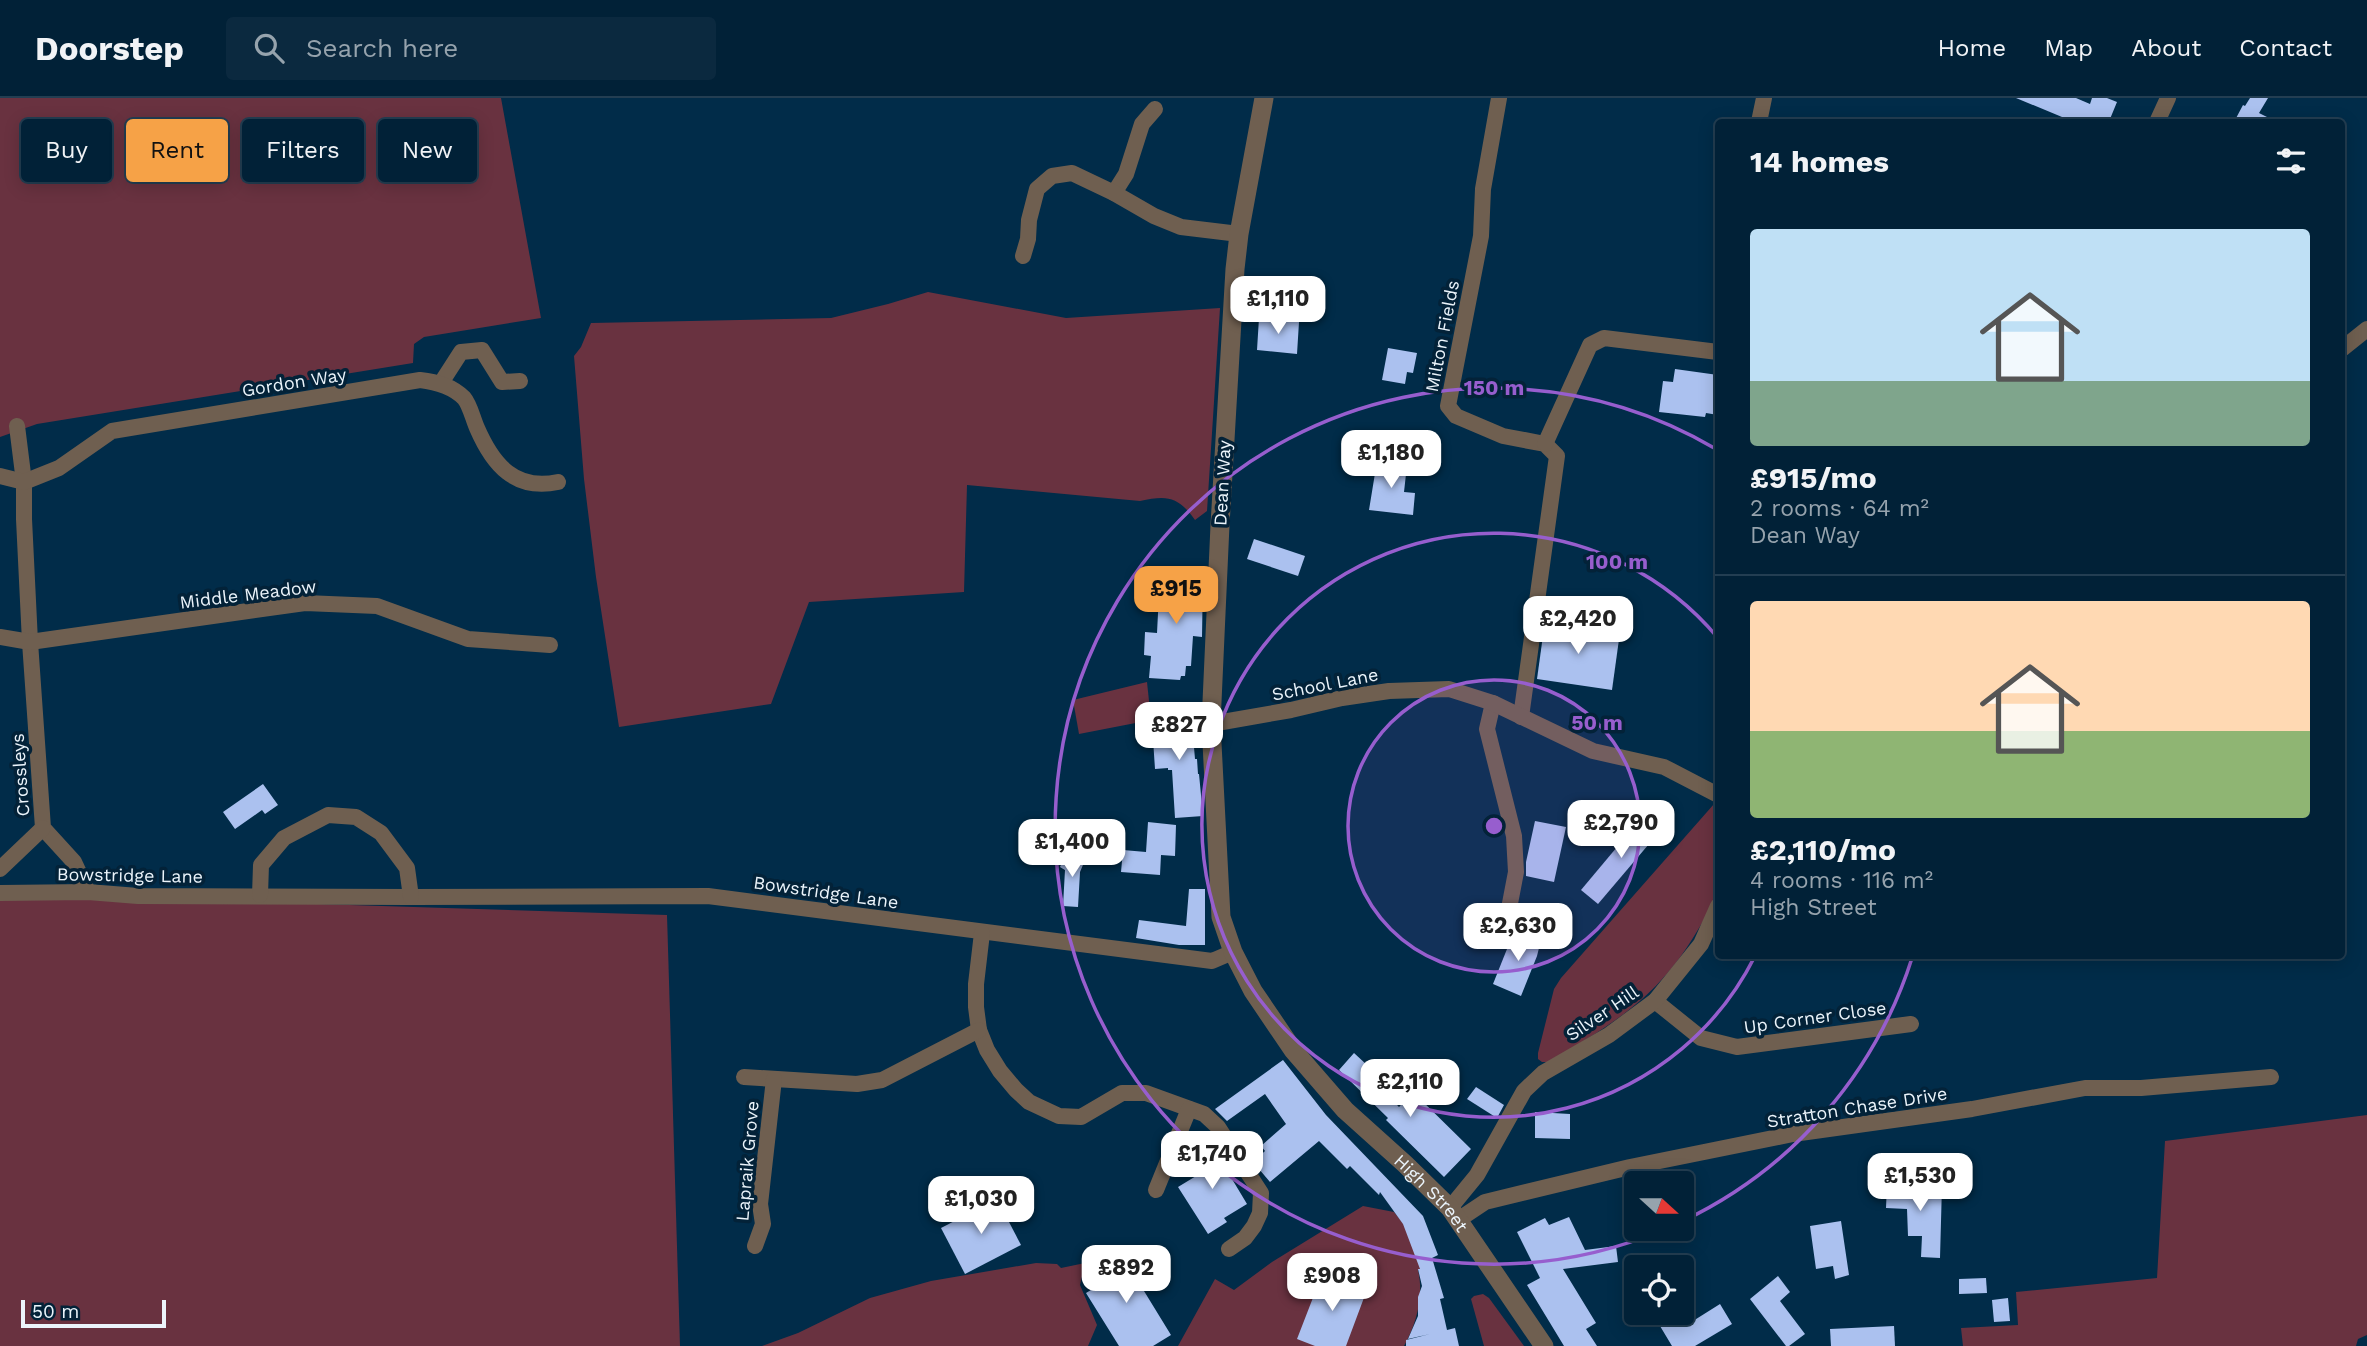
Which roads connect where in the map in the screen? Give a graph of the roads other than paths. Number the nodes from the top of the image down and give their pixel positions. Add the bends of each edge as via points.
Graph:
1 (1264, 98) edge
2 (1499, 98) edge
3 (1764, 98) edge
4 (2168, 98) edge
5 (1155, 109) dead end
6 (1760, 119) edge
7 (2158, 119) edge
8 (1114, 193) junction
9 (1240, 234) junction
10 (1023, 256) dead end
11 (2367, 329) edge
12 (2345, 347) edge
13 (1715, 352) edge
14 (520, 381) dead end
15 (441, 383) junction
16 (17, 426) dead end
17 (1545, 444) junction
18 (0, 477) edge
19 (24, 482) junction
20 (558, 482) dead end
21 (0, 637) edge
22 (30, 642) junction
23 (550, 645) dead end
24 (1493, 703) junction
25 (1521, 717) junction
26 (1211, 724) junction
27 (1715, 793) edge
28 (43, 828) junction
29 (0, 869) edge
30 (88, 892) junction
31 (0, 893) edge
32 (260, 895) junction
33 (411, 897) junction
34 (1715, 913) edge
35 (1507, 919) dead end
36 (982, 933) junction
37 (1233, 953) junction
38 (1655, 1001) junction
39 (1911, 1024) dead end
40 (979, 1030) junction
41 (744, 1077) dead end
42 (2271, 1077) dead end
43 (774, 1079) junction
44 (1189, 1109) junction
45 (1156, 1190) dead end
46 (1454, 1214) junction
47 (755, 1246) dead end
48 (1229, 1249) dead end
49 (1544, 1346) edge

1 - 9 street, Dean Way
2 - 17 street, Milton Fields via 1483,189 1481,236 1448,406 1456,416 1503,436
3 - 6 street
4 - 7 street
5 - 8 street via 1142,124 1126,174
8 - 9 street via 1181,226
8 - 10 street via 1072,173 1052,176 1037,189
9 - 26 street, Dean Way
11 - 12 street
13 - 17 street via 1604,338 1590,345
14 - 15 street via 502,382 482,350 461,352
15 - 19 street, Gordon Way via 420,380 112,431 59,468
15 - 20 street via 465,399 489,454 502,470 541,485
16 - 19 street, Crossleys
17 - 25 street via 1556,456
18 - 19 street
19 - 22 street, Crossleys
21 - 22 street, Middle Meadow
22 - 23 street, Middle Meadow via 305,603 377,606 468,639
22 - 28 street, Crossleys
24 - 25 street, School Lane
24 - 26 street, School Lane via 1449,689 1389,691
24 - 35 street via 1486,729 1514,836 1516,872
25 - 27 street, School Lane via 1593,751 1664,767
26 - 37 street, Dean Way via 1221,917
28 - 29 street, Crossleys
28 - 30 street, Crossleys via 74,862
30 - 31 street, Bowstridge Lane
30 - 32 street, Bowstridge Lane
32 - 33 street, Bowstridge Lane
32 - 33 street via 261,865 284,838 328,816 356,817 381,833 407,868
33 - 36 street, Bowstridge Lane via 708,896
34 - 38 street, Silver Hill via 1701,944
36 - 37 street, Bowstridge Lane via 1212,961
36 - 40 street via 976,984
37 - 46 street, High Street via 1253,991 1320,1083
38 - 39 street, Up Corner Close via 1700,1038 1737,1047
38 - 46 street, Silver Hill via 1609,1035 1543,1073 1524,1091
40 - 43 street, Lapraik Grove via 882,1080 857,1084
40 - 44 street via 987,1050 1016,1090 1052,1113 1081,1117 1122,1093 1146,1093
41 - 43 street, Lapraik Grove
42 - 46 street, Stratton Chase Drive via 2085,1088 1793,1134 1630,1167 1485,1202
43 - 47 street, Lapraik Grove via 760,1204 763,1224
44 - 45 street
44 - 48 street via 1204,1114 1218,1128 1261,1193 1254,1226
46 - 49 street, High Street

